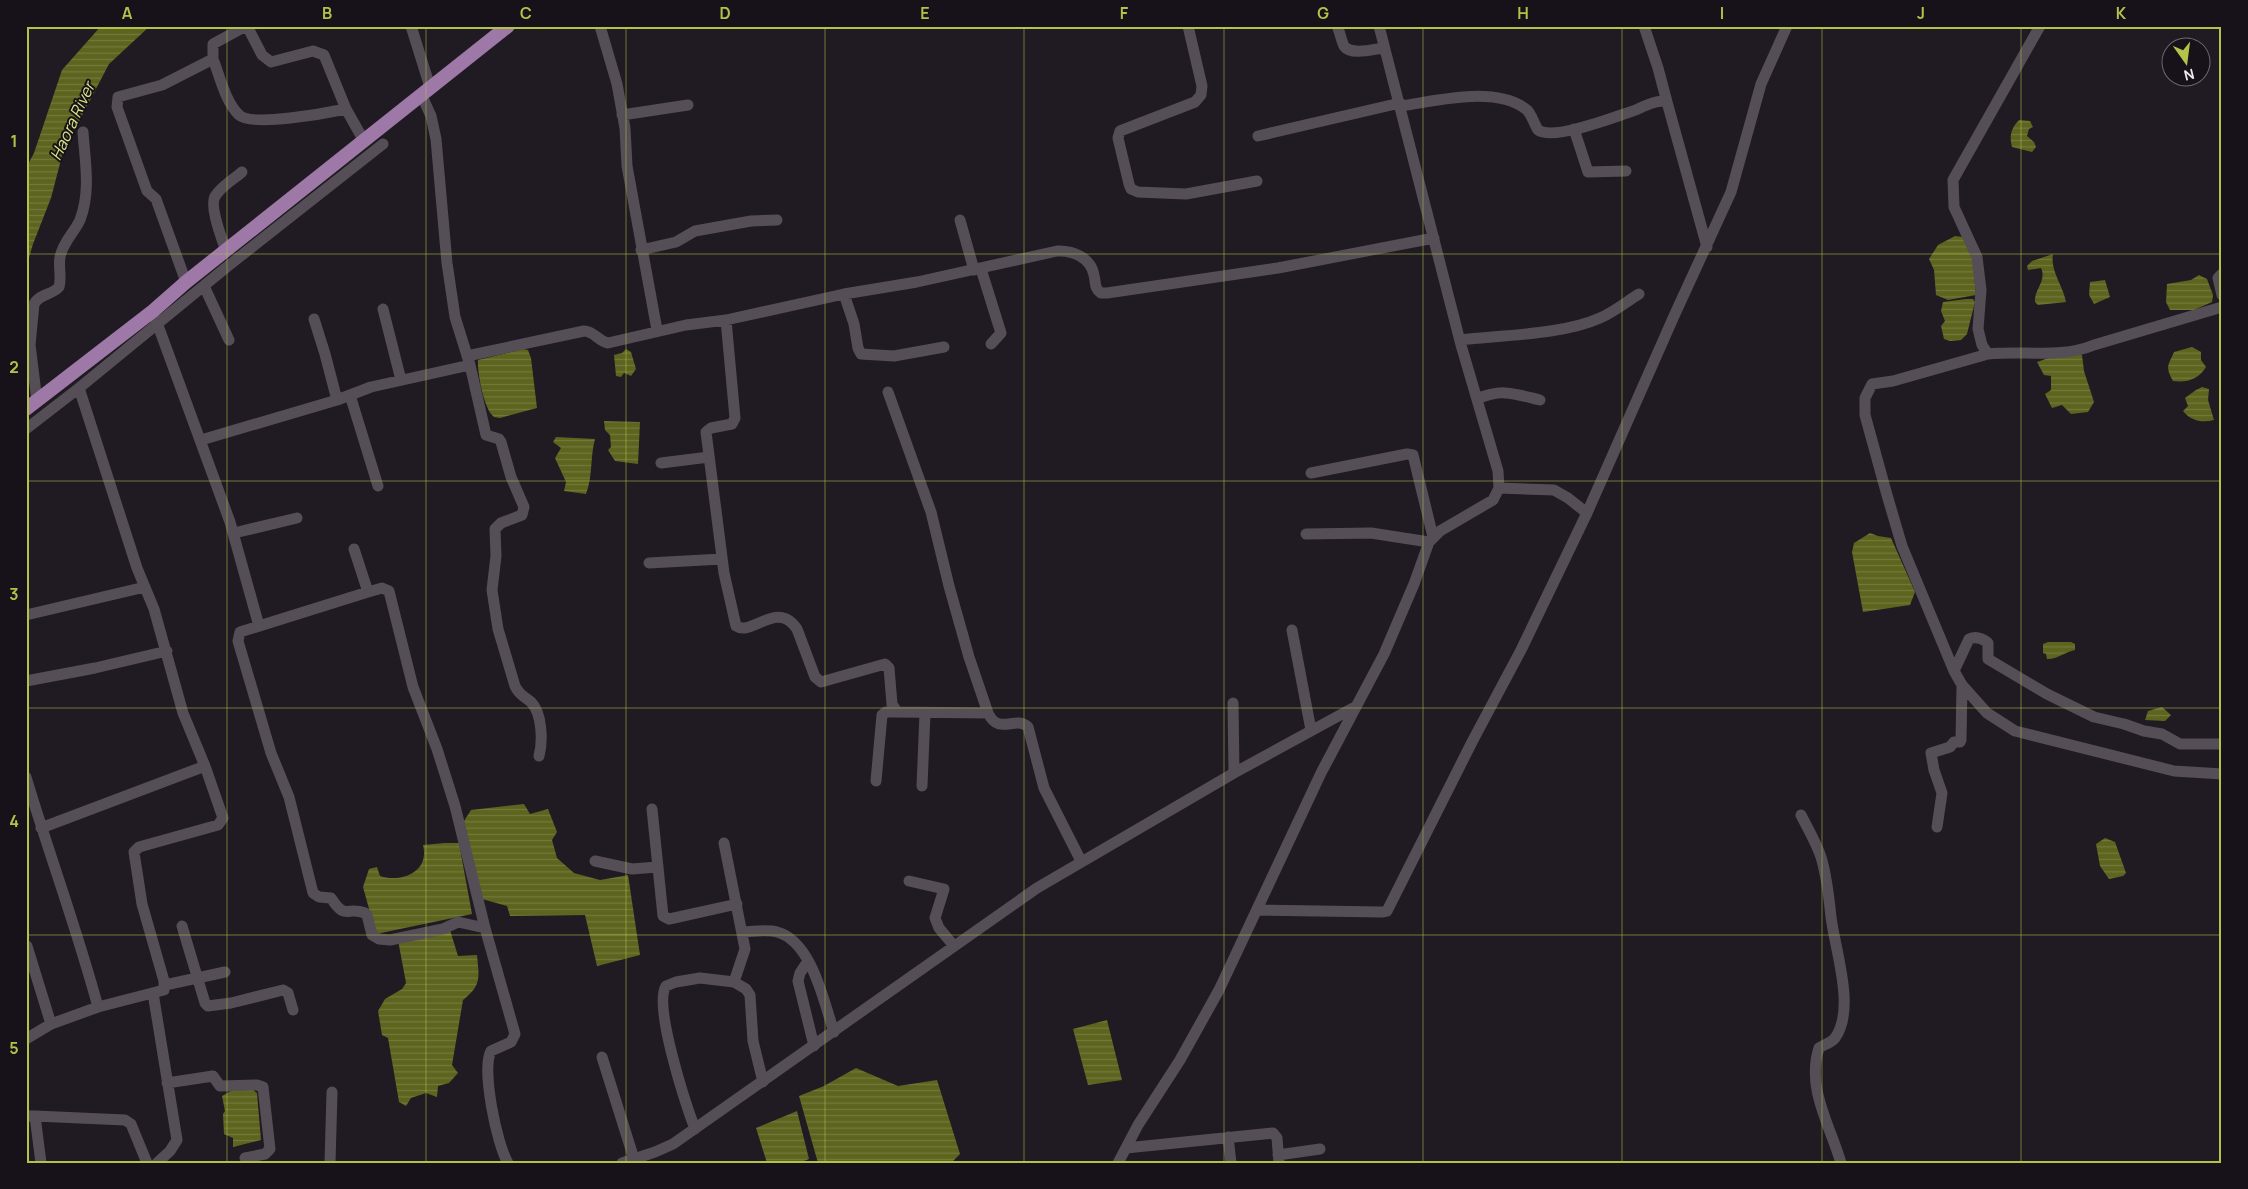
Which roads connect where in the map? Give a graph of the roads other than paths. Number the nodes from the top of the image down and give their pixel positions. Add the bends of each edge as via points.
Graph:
1 (247, 26) edge
2 (410, 26) edge
3 (508, 26) edge
4 (600, 26) edge
5 (1188, 26) edge
6 (1337, 26) edge
7 (1379, 26) edge
8 (1644, 26) edge
9 (1787, 26) edge
10 (2040, 26) edge
11 (1384, 48) junction
12 (213, 59) junction
13 (425, 91) junction
14 (1667, 102) junction
15 (1400, 104) junction
16 (688, 105) dead end
17 (346, 109) junction
18 (622, 115) junction
19 (1574, 129) junction
20 (83, 132) dead end
21 (1258, 136) dead end
22 (364, 141) junction
23 (383, 144) dead end
24 (1626, 171) dead end
25 (242, 172) dead end
26 (1257, 181) dead end
27 (777, 220) dead end
28 (960, 220) dead end
29 (1434, 238) junction
30 (1707, 247) junction
31 (641, 250) junction
32 (226, 251) junction
33 (977, 270) junction
34 (2222, 274) edge
35 (186, 282) junction
36 (204, 286) junction
37 (844, 294) junction
38 (1639, 294) dead end
39 (2222, 295) edge
40 (2222, 307) edge
41 (384, 309) dead end
42 (155, 318) junction
43 (314, 319) dead end
44 (726, 320) junction
45 (657, 330) junction
46 (230, 340) dead end
47 (1460, 340) junction
48 (991, 344) dead end
49 (944, 347) dead end
50 (1988, 354) junction
51 (469, 361) junction
52 (401, 380) junction
53 (79, 388) junction
54 (888, 392) dead end
55 (350, 395) junction
56 (1477, 399) junction
57 (337, 400) junction
58 (1540, 400) dead end
59 (32, 405) edge
60 (26, 428) edge
61 (201, 440) junction
62 (709, 457) junction
63 (661, 463) dead end
64 (1311, 473) dead end
65 (378, 486) dead end
66 (1500, 488) junction
67 (1587, 513) junction
68 (296, 518) dead end
69 (234, 533) junction
70 (1306, 534) dead end
71 (1431, 539) junction
72 (354, 549) dead end
73 (722, 559) junction
74 (649, 563) dead end
75 (145, 587) junction
76 (368, 592) junction
77 (26, 616) edge
78 (259, 626) junction
79 (1292, 630) dead end
80 (167, 651) junction
81 (1954, 671) junction
82 (26, 681) edge
83 (1962, 685) junction
84 (1233, 703) dead end
85 (1353, 708) junction
86 (897, 712) junction
87 (925, 713) junction
88 (988, 713) junction
89 (1311, 730) junction
90 (2222, 744) edge
91 (539, 756) dead end
92 (205, 766) junction
93 (1234, 773) junction
94 (2222, 774) edge
95 (26, 777) edge
96 (876, 781) dead end
97 (922, 786) dead end
98 (652, 809) dead end
99 (1801, 815) dead end
100 (1937, 827) dead end
101 (41, 828) junction
102 (724, 843) dead end
103 (1082, 861) junction
104 (595, 862) dead end
105 (657, 867) junction
106 (909, 881) dead end
107 (736, 904) junction
108 (1257, 910) junction
109 (182, 926) dead end
110 (485, 928) junction
111 (742, 932) junction
112 (27, 946) edge
113 (954, 946) junction
114 (808, 961) junction
115 (225, 972) dead end
116 (197, 978) junction
117 (734, 982) junction
118 (165, 985) junction
119 (153, 993) junction
120 (98, 1007) junction
121 (293, 1010) dead end
122 (51, 1024) junction
123 (834, 1032) junction
124 (26, 1039) edge
125 (814, 1046) junction
126 (602, 1057) dead end
127 (763, 1082) junction
128 (167, 1083) junction
129 (332, 1092) dead end
130 (31, 1116) edge
131 (695, 1129) junction
132 (1228, 1138) junction
133 (1126, 1148) junction
134 (1320, 1149) dead end
135 (245, 1158) dead end
136 (160, 1159) edge
137 (634, 1159) junction
138 (1278, 1159) edge
139 (41, 1163) edge
140 (147, 1163) edge
141 (330, 1163) edge
142 (508, 1163) edge
143 (622, 1163) edge
144 (1118, 1163) edge
145 (1231, 1163) edge
146 (1841, 1163) edge

1 - 12 street via 213,44
1 - 17 street via 262,55 271,62 313,51 324,55
2 - 13 street
3 - 13 main road
4 - 18 street
5 - 26 street via 1202,95 1195,102 1120,131 1118,138 1131,189 1186,194
6 - 11 street via 1349,50
7 - 11 street
8 - 14 street
9 - 30 street via 1761,84 1732,192
10 - 50 street via 1953,180 1958,219 1968,233 1977,257 1981,290 1978,330
11 - 15 street
12 - 17 street via 234,109 247,120
12 - 35 street via 162,84 116,99 147,191 156,199
13 - 22 main road
13 - 51 street via 435,133 455,317
14 - 19 street via 1656,102
14 - 30 street
15 - 19 street via 1495,97 1525,108 1542,132 1552,134
15 - 21 street
15 - 29 street
16 - 18 street
17 - 22 street
18 - 31 street via 625,156
19 - 24 street via 1588,172
20 - 59 street via 87,186 83,209 60,256 59,287 34,304 30,345
22 - 32 main road
23 - 36 street
25 - 32 street via 213,200
27 - 31 street via 695,231 676,242
28 - 33 street
29 - 33 street via 1278,268 1107,293 1096,288 1088,261 1068,252 1049,252
29 - 47 street
30 - 67 street
31 - 45 street
32 - 35 main road
33 - 37 street
33 - 48 street via 1001,334
34 - 39 street via 2218,278
35 - 42 main road
36 - 42 street
36 - 46 street
37 - 44 street
37 - 49 street via 858,348 863,355 894,356
38 - 47 street via 1589,322 1529,333
40 - 50 street via 2079,351 2064,354
41 - 52 street
42 - 53 street
42 - 59 main road
42 - 61 street
43 - 57 street
44 - 45 street
44 - 62 street via 735,418 732,424 706,430
45 - 51 street via 608,343 589,331 572,333
47 - 56 street
50 - 81 street via 1872,384 1864,406 1902,546
51 - 52 street
51 - 91 street via 486,435 501,442 524,507 522,515 501,523 495,529 492,590 498,629 515,686 533,706 542,733
52 - 55 street
53 - 60 street
53 - 75 street
54 - 88 street via 931,512 956,613
55 - 57 street
55 - 65 street
56 - 58 street via 1505,392
56 - 66 street
57 - 61 street
61 - 69 street
62 - 63 street
62 - 73 street
64 - 71 street via 1413,455
66 - 67 street via 1554,490
66 - 71 street via 1492,500
67 - 108 street via 1387,911
68 - 69 street
69 - 78 street
70 - 71 street via 1371,533
71 - 85 street via 1384,654
72 - 76 street
73 - 74 street
73 - 86 street via 737,627 774,617 792,623 814,677 821,682 885,664 889,668 892,704
75 - 77 street
75 - 80 street
76 - 78 street
76 - 110 street via 385,588 390,595 413,687 455,806
78 - 110 street via 240,632 238,641 271,753 289,797 313,892 319,897 332,898 342,911 367,915 372,935 379,939 390,940 443,929 458,922
79 - 89 street
80 - 82 street
80 - 92 street via 183,713
81 - 83 street
81 - 90 street via 1969,639 1983,639 1988,643 1988,659 2094,717 2162,734 2180,744
83 - 94 street via 1988,713 2015,731 2174,771
83 - 100 street via 1961,740 1947,749 1931,753 1942,793
84 - 93 street
85 - 89 street
85 - 108 street
86 - 87 street
86 - 96 street via 882,715
87 - 88 street
87 - 97 street
88 - 103 street via 996,724 1023,724 1028,727 1044,788
89 - 93 street
92 - 101 street
92 - 118 street via 223,816 222,823 139,847 134,852 142,904
93 - 103 street
95 - 101 street
98 - 105 street
99 - 146 street via 1823,863 1844,984 1838,1033 1819,1048 1814,1068 1819,1100
101 - 120 street via 79,937
102 - 107 street
103 - 113 street via 1029,893
104 - 105 street via 632,869
105 - 107 street via 665,918
106 - 113 street via 944,889 935,918 938,928
107 - 111 street
108 - 133 street via 1219,990
109 - 116 street
110 - 142 street via 514,1034 511,1042 490,1051 487,1060 498,1140
111 - 114 street via 782,934
111 - 117 street via 744,956
112 - 122 street
113 - 123 street
114 - 123 street via 816,975
114 - 125 street via 798,981
115 - 116 street
116 - 118 street
116 - 121 street via 208,1006 284,990
117 - 127 street via 750,995 753,1042
117 - 131 street via 700,978 670,984 664,990 666,1029
118 - 119 street via 164,990
119 - 120 street
119 - 128 street
120 - 122 street
122 - 124 street
123 - 125 street
125 - 127 street
126 - 137 street
127 - 131 street
128 - 135 street via 214,1076 220,1086 263,1087 270,1149 265,1154
128 - 136 street via 177,1140
129 - 141 street
130 - 139 street
130 - 140 street via 125,1120 131,1124
131 - 137 street via 663,1149
132 - 133 street
132 - 138 street via 1273,1133 1277,1138
132 - 145 street
133 - 144 street
134 - 138 street
137 - 143 street

